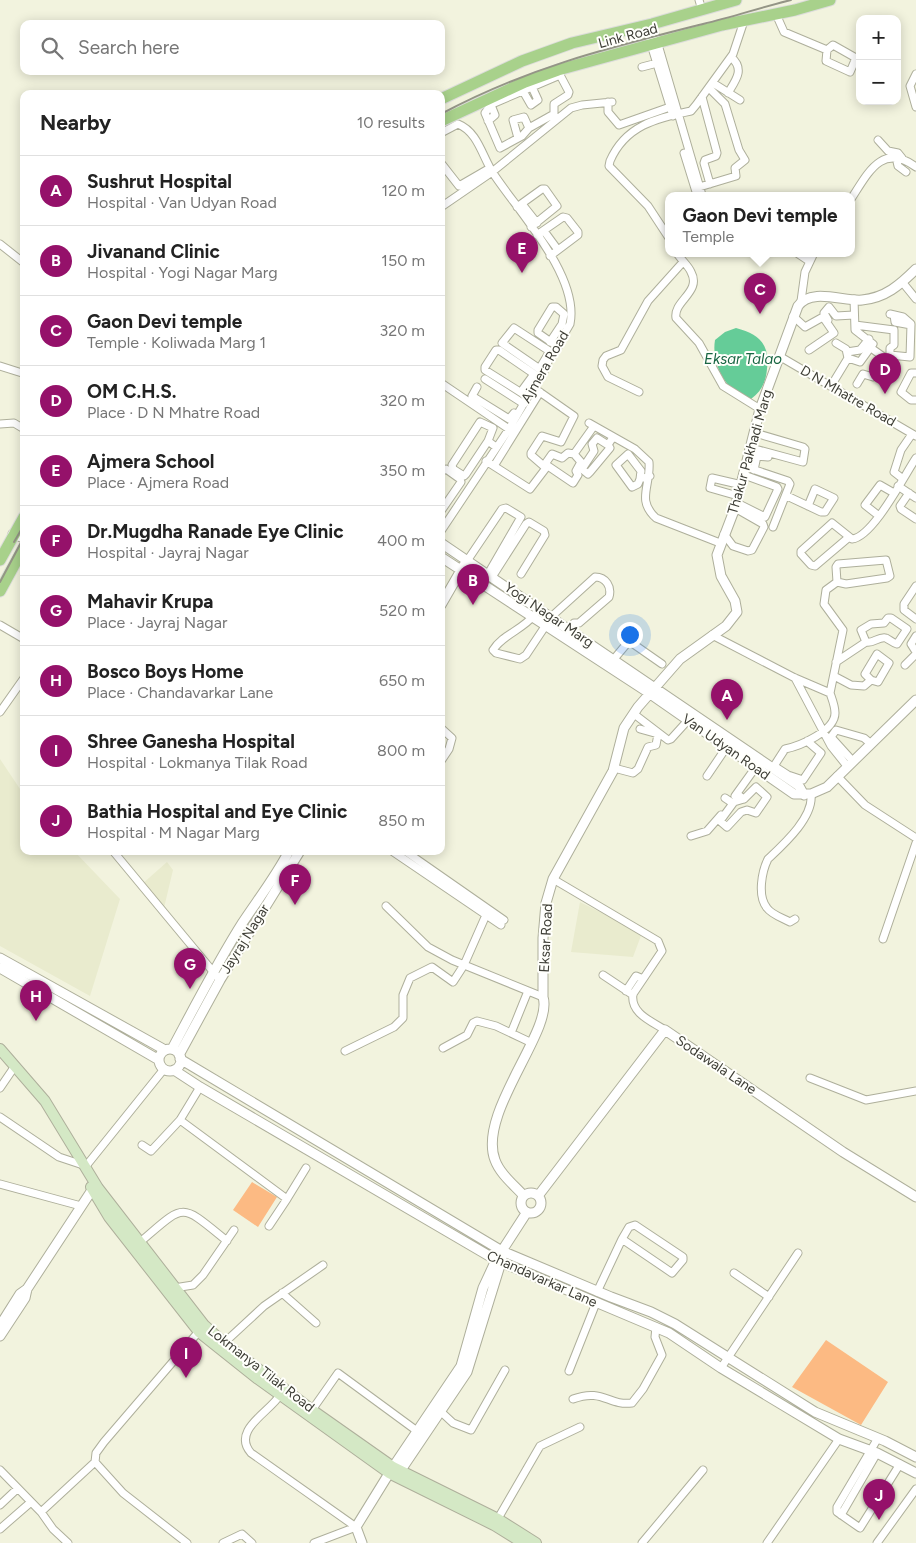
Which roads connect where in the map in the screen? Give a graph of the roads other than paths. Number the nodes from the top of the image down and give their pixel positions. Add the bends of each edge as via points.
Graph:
1 (736, 0) edge
2 (830, 0) edge
3 (705, 4) edge
4 (776, 14) junction
5 (744, 21) junction
6 (649, 25) junction
7 (655, 44) junction
8 (827, 50) junction
9 (731, 58) junction
10 (660, 62) junction
11 (642, 67) dead end
12 (916, 74) edge
13 (711, 85) junction
14 (532, 87) junction
15 (523, 91) junction
16 (728, 93) junction
17 (445, 97) edge
18 (702, 97) junction
19 (740, 100) dead end
20 (670, 107) junction
21 (916, 107) edge
22 (675, 114) junction
23 (456, 119) junction
24 (445, 120) edge
25 (528, 128) junction
26 (445, 129) edge
27 (520, 137) junction
28 (878, 140) dead end
29 (526, 143) junction
30 (896, 157) junction
31 (904, 160) junction
32 (916, 167) edge
33 (445, 168) edge
34 (491, 170) junction
35 (906, 172) dead end
36 (710, 184) junction
37 (697, 190) edge
38 (855, 193) edge
39 (445, 204) edge
40 (519, 205) junction
41 (534, 225) junction
42 (544, 231) junction
43 (665, 232) edge
44 (537, 236) junction
45 (0, 244) edge
46 (558, 250) junction
47 (550, 256) junction
48 (679, 257) edge
49 (804, 257) edge
50 (812, 257) edge
51 (20, 259) edge
52 (810, 261) junction
53 (682, 262) junction
54 (916, 270) edge
55 (903, 282) junction
56 (854, 299) junction
57 (916, 299) edge
58 (801, 301) junction
59 (567, 313) junction
60 (854, 315) junction
61 (892, 315) dead end
62 (793, 316) junction
63 (855, 325) junction
64 (830, 327) junction
65 (869, 339) junction
66 (550, 342) junction
67 (836, 343) dead end
68 (871, 348) junction
69 (809, 350) dead end
70 (554, 351) junction
71 (848, 355) junction
72 (779, 356) junction
73 (888, 357) junction
74 (0, 366) edge
75 (20, 372) edge
76 (539, 372) junction
77 (916, 373) edge
78 (485, 379) dead end
79 (857, 384) dead end
80 (445, 386) edge
81 (831, 386) junction
82 (476, 387) dead end
83 (523, 390) dead end
84 (537, 390) junction
85 (639, 392) dead end
86 (916, 400) edge
87 (524, 401) junction
88 (485, 403) junction
89 (760, 409) junction
90 (480, 410) junction
91 (496, 416) junction
92 (0, 424) edge
93 (20, 426) edge
94 (509, 429) junction
95 (755, 433) junction
96 (914, 435) edge
97 (614, 437) junction
98 (488, 440) junction
99 (608, 445) junction
100 (496, 447) junction
101 (635, 448) junction
102 (752, 448) junction
103 (574, 454) junction
104 (628, 454) junction
105 (916, 458) edge
106 (784, 460) dead end
107 (486, 461) junction
108 (916, 464) edge
109 (494, 466) junction
110 (750, 466) junction
111 (471, 467) junction
112 (445, 470) edge
113 (479, 472) junction
114 (916, 475) edge
115 (650, 476) junction
116 (640, 479) junction
117 (903, 479) junction
118 (742, 485) junction
119 (898, 486) junction
120 (892, 492) junction
121 (909, 493) junction
122 (787, 496) junction
123 (450, 498) junction
124 (916, 498) edge
125 (737, 502) junction
126 (459, 504) junction
127 (445, 505) edge
128 (808, 506) dead end
129 (877, 515) junction
130 (916, 519) edge
131 (445, 525) edge
132 (773, 527) dead end
133 (724, 534) junction
134 (19, 536) edge
135 (848, 538) junction
136 (720, 543) junction
137 (445, 546) edge
138 (20, 555) edge
139 (445, 559) edge
140 (0, 560) edge
141 (467, 560) junction
142 (462, 570) junction
143 (521, 574) dead end
144 (490, 575) junction
145 (837, 582) junction
146 (916, 586) edge
147 (509, 588) junction
148 (0, 592) edge
149 (503, 597) junction
150 (445, 598) edge
151 (539, 608) junction
152 (533, 617) junction
153 (916, 619) edge
154 (548, 621) junction
155 (0, 625) edge
156 (574, 628) junction
157 (712, 635) junction
158 (916, 636) edge
159 (20, 637) edge
160 (569, 641) junction
161 (866, 642) junction
162 (916, 653) edge
163 (609, 660) junction
164 (836, 662) junction
165 (662, 664) dead end
166 (906, 665) dead end
167 (834, 676) junction
168 (795, 678) junction
169 (871, 680) dead end
170 (20, 684) edge
171 (653, 690) junction
172 (830, 693) junction
173 (916, 700) edge
174 (0, 712) edge
175 (634, 714) junction
176 (690, 717) junction
177 (640, 729) dead end
178 (823, 730) junction
179 (445, 732) edge
180 (807, 741) junction
181 (870, 743) junction
182 (833, 744) junction
183 (726, 748) junction
184 (445, 755) edge
185 (848, 762) junction
186 (758, 764) junction
187 (614, 768) junction
188 (707, 776) dead end
189 (837, 776) junction
190 (737, 794) junction
191 (808, 795) junction
192 (744, 800) junction
193 (691, 836) dead end
194 (916, 838) edge
195 (916, 843) edge
196 (116, 855) edge
197 (288, 855) edge
198 (296, 855) edge
199 (400, 855) edge
200 (408, 855) edge
201 (412, 861) junction
202 (284, 869) junction
203 (553, 879) junction
204 (386, 906) dead end
205 (478, 906) junction
206 (486, 915) junction
207 (796, 919) dead end
208 (883, 939) dead end
209 (0, 958) edge
210 (464, 965) junction
211 (0, 968) edge
212 (603, 975) dead end
213 (216, 977) junction
214 (528, 991) junction
215 (630, 993) junction
216 (543, 997) junction
217 (665, 1030) junction
218 (510, 1033) junction
219 (532, 1042) junction
220 (443, 1048) dead end
221 (0, 1049) edge
222 (345, 1051) dead end
223 (174, 1053) junction
224 (0, 1057) edge
225 (159, 1060) junction
226 (13, 1069) junction
227 (164, 1069) junction
228 (174, 1070) junction
229 (810, 1078) dead end
230 (200, 1087) junction
231 (0, 1088) edge
232 (916, 1091) edge
233 (0, 1117) edge
234 (180, 1120) junction
235 (142, 1145) dead end
236 (83, 1165) junction
237 (306, 1168) dead end
238 (0, 1184) edge
239 (95, 1189) junction
240 (524, 1196) junction
241 (538, 1196) junction
242 (916, 1197) edge
243 (287, 1199) junction
244 (81, 1206) junction
245 (527, 1212) junction
246 (269, 1226) dead end
247 (234, 1230) dead end
248 (622, 1240) junction
249 (227, 1241) junction
250 (141, 1252) junction
251 (502, 1252) junction
252 (798, 1253) dead end
253 (499, 1262) junction
254 (323, 1265) dead end
255 (734, 1273) dead end
256 (174, 1288) junction
257 (28, 1289) junction
258 (597, 1292) junction
259 (282, 1293) junction
260 (769, 1297) junction
261 (596, 1303) junction
262 (316, 1323) dead end
263 (0, 1326) edge
264 (656, 1327) junction
265 (202, 1328) junction
266 (0, 1336) edge
267 (224, 1343) junction
268 (728, 1358) junction
269 (721, 1368) junction
270 (505, 1370) dead end
271 (569, 1370) dead end
272 (280, 1395) junction
273 (573, 1399) dead end
274 (437, 1408) junction
275 (312, 1410) junction
276 (580, 1427) dead end
277 (417, 1430) junction
278 (878, 1438) junction
279 (839, 1439) junction
280 (874, 1453) junction
281 (916, 1457) edge
282 (95, 1462) junction
283 (900, 1464) junction
284 (0, 1470) edge
285 (394, 1470) junction
286 (702, 1470) dead end
287 (916, 1473) edge
288 (18, 1489) junction
289 (916, 1490) edge
290 (31, 1502) junction
291 (0, 1505) edge
292 (41, 1512) junction
293 (496, 1522) junction
294 (356, 1527) junction
295 (0, 1529) edge
296 (68, 1543) edge
297 (187, 1543) edge
298 (223, 1543) edge
299 (252, 1543) edge
300 (314, 1543) edge
301 (362, 1543) edge
302 (523, 1543) edge
303 (536, 1543) edge
304 (642, 1543) edge
305 (767, 1543) edge
306 (877, 1543) edge

1 - 3 main road, Link Road
2 - 4 main road, Link Road
3 - 6 main road, Link Road
4 - 5 main road, Link Road
4 - 8 street via 784,32
5 - 7 main road, Link Road
5 - 9 street
6 - 7 street
6 - 17 main road, Link Road via 554,49
7 - 10 street
7 - 23 main road, Link Road via 525,82
8 - 8 street via 833,45 856,58 850,72 826,61
9 - 13 street
9 - 16 street via 739,68
10 - 11 street
10 - 20 street
10 - 22 street
12 - 21 street via 910,86
13 - 16 street
13 - 18 street
13 - 36 street via 725,104 745,160 735,168 736,176
14 - 15 street
14 - 15 street via 538,100 531,105
14 - 25 street via 560,75 569,92 554,104 554,114
15 - 27 street via 491,104 485,113 500,148
16 - 19 street
18 - 22 street via 691,111
18 - 36 street via 717,153 704,163
20 - 22 street
20 - 29 street via 619,125 608,112 610,102 576,106
22 - 37 street
22 - 43 street via 638,126 612,156 609,166 648,206
23 - 24 main road, Link Road
23 - 26 street
23 - 34 street, Ajmera Road via 468,129
25 - 27 street
25 - 27 street via 524,117 513,120
27 - 29 street
28 - 31 street via 888,151 898,153
29 - 34 street
30 - 31 street
30 - 35 street via 898,166
30 - 38 street via 877,163
31 - 32 street
33 - 34 street via 459,186
34 - 39 street
34 - 40 street, Ajmera Road
36 - 37 street
40 - 41 street, Ajmera Road
40 - 41 street via 545,189 557,206
41 - 44 street, Ajmera Road
42 - 44 street
42 - 46 street
42 - 46 street via 563,217 578,232
44 - 47 street, Ajmera Road
45 - 51 street
46 - 47 street
47 - 59 street, Ajmera Road via 569,298
48 - 53 street
49 - 52 street
50 - 52 street
52 - 58 street via 802,282
53 - 85 street via 648,301 620,350 603,360 602,366 608,377
53 - 89 street via 691,270 693,285 677,309 676,318 699,344 723,386
54 - 55 street
55 - 56 street via 894,291
55 - 57 street
56 - 58 street via 812,297
56 - 60 street
58 - 62 street, Thakur Pakhadi Marg
59 - 66 street
59 - 66 street via 552,307 538,330
59 - 70 street, Ajmera Road via 570,324
60 - 63 street
60 - 64 street via 836,316 829,306 824,313
61 - 73 street via 903,317 912,325 910,357
62 - 64 street via 804,328 821,316
62 - 72 street, Thakur Pakhadi Marg
63 - 65 street via 856,332
63 - 73 street via 894,330 894,345
64 - 69 street via 834,333
65 - 68 street via 873,342
65 - 71 street via 860,350
66 - 70 street
67 - 71 street
68 - 71 street via 860,362
68 - 73 street
70 - 76 street, Ajmera Road
70 - 76 street via 514,328 502,343
71 - 81 street
72 - 81 street, D N Mhatre Road
72 - 89 street, Thakur Pakhadi Marg
73 - 79 street via 873,376 863,374
74 - 75 street
76 - 83 street
76 - 84 street, Ajmera Road
76 - 87 street via 498,350 485,367
77 - 86 street via 911,374 901,392
78 - 87 street
80 - 90 street
81 - 96 street, D N Mhatre Road
82 - 88 street via 472,396
84 - 87 street, Ajmera Road
84 - 109 street
84 - 109 street via 574,416 561,442 542,436 531,455 546,468 530,489
87 - 91 street via 510,419
87 - 94 street, Ajmera Road
88 - 90 street
88 - 91 street
89 - 95 street, Thakur Pakhadi Marg
90 - 91 street
91 - 94 street
92 - 93 street
94 - 100 street, Ajmera Road
95 - 102 street, Thakur Pakhadi Marg
95 - 102 street via 803,447 803,462
96 - 117 street via 901,450 894,472
97 - 99 street
97 - 101 street
97 - 103 street via 591,424
98 - 100 street
98 - 111 street
98 - 111 street via 493,428 480,422 452,465 464,476
99 - 99 street via 610,448 588,474 582,468 594,451 592,444 597,438
100 - 107 street, Ajmera Road
101 - 104 street
101 - 115 street via 649,462
102 - 110 street, Thakur Pakhadi Marg
103 - 103 street via 568,453 562,458 552,454 546,464 573,483 582,462
104 - 116 street via 641,471
104 - 116 street via 616,467 632,487
105 - 117 street
106 - 110 street via 759,455
107 - 109 street
107 - 113 street, Ajmera Road
108 - 114 street via 911,470
110 - 118 street, Thakur Pakhadi Marg
110 - 122 street via 788,481
110 - 125 street via 778,489 765,517
111 - 113 street
112 - 123 street via 461,482
113 - 126 street, Ajmera Road
115 - 116 street
115 - 136 street via 645,498 649,512 656,518
117 - 119 street
118 - 125 street, Thakur Pakhadi Marg
118 - 125 street via 712,478 710,488
119 - 120 street
119 - 121 street
120 - 129 street
120 - 129 street via 880,485 865,505
121 - 124 street
121 - 130 street via 900,506
122 - 128 street
122 - 132 street
123 - 126 street
123 - 127 street
125 - 133 street, Thakur Pakhadi Marg
125 - 133 street via 764,527 752,550 748,551 733,546
126 - 131 street, Ajmera Road
129 - 135 street via 871,527 859,537
133 - 136 street, Thakur Pakhadi Marg
134 - 140 main road
135 - 135 street via 832,523 801,554 815,566
136 - 157 street, Thakur Pakhadi Marg via 717,562 737,612 726,626
137 - 141 street, Yogi Nagar Marg
138 - 148 main road
139 - 142 street, Yogi Nagar Marg
141 - 142 street
141 - 144 street, Yogi Nagar Marg
141 - 144 street via 502,509 521,517
142 - 149 street, Yogi Nagar Marg
142 - 150 street
143 - 144 street via 545,535 529,522
144 - 147 street, Yogi Nagar Marg
145 - 145 street via 838,564 886,560 889,563 890,576 887,578 846,584
145 - 164 street via 829,586 824,595 824,604 843,630
146 - 153 street via 904,604 904,610
147 - 149 street
147 - 151 street, Yogi Nagar Marg
149 - 152 street, Yogi Nagar Marg
151 - 152 street
151 - 154 street, Yogi Nagar Marg
152 - 154 street, Yogi Nagar Marg
152 - 154 street via 493,650 520,659
154 - 156 street, Yogi Nagar Marg
154 - 156 street via 595,577 602,578 608,583 609,597
154 - 160 street, Yogi Nagar Marg
155 - 159 street
156 - 160 street
156 - 163 street, Yogi Nagar Marg
157 - 168 street
157 - 171 street, Thakur Pakhadi Marg via 680,659
158 - 162 street via 911,644
160 - 163 street, Yogi Nagar Marg
161 - 161 street via 861,630 871,624 884,623 888,618 907,629 898,644 885,638
161 - 164 street
162 - 166 street
163 - 165 street via 629,641
163 - 171 street, Yogi Nagar Marg
164 - 167 street
167 - 169 street via 851,685 864,686
167 - 172 street
168 - 172 street
168 - 178 street
170 - 174 street
171 - 175 street, Eksar Road
171 - 176 street, Van Udyan Road
172 - 178 street via 835,714
173 - 181 street
175 - 176 street via 668,740
175 - 187 street, Eksar Road via 624,728
176 - 183 street, Van Udyan Road
176 - 186 street, Van Udyan Road
177 - 187 street via 658,734 656,745 648,747 633,773
178 - 180 street
178 - 182 street
179 - 184 street via 452,738
180 - 180 street via 785,748 774,766 803,780 821,753
181 - 182 street via 838,730 831,735
181 - 185 street
182 - 185 street
183 - 186 street, Van Udyan Road
183 - 188 street
185 - 189 street
186 - 190 street
186 - 191 street, Van Udyan Road via 799,786
187 - 203 street, Eksar Road
189 - 191 street via 827,787
189 - 194 street via 864,804
190 - 192 street
190 - 193 street via 727,801 714,826
191 - 207 street via 812,803 809,813 768,859 764,868 762,900 767,909 790,922
192 - 192 street via 756,787 767,797 756,813 742,812 728,827 720,822 734,802
195 - 208 street
196 - 213 street
197 - 202 street, Jayraj Nagar
198 - 202 street, Jayraj Nagar
199 - 201 street
200 - 201 street
201 - 205 street
202 - 213 street, Jayraj Nagar
203 - 215 street via 658,941 662,951
203 - 216 street, Eksar Road via 542,938
204 - 210 street via 428,948
205 - 206 street
205 - 206 street via 503,923
206 - 210 street
209 - 223 street, Chandavarkar Lane
210 - 214 street
210 - 222 street via 453,982 432,967 410,978 403,995 402,1018 394,1026
211 - 225 street
212 - 215 street
213 - 223 street, Jayraj Nagar
214 - 216 street
214 - 218 street
215 - 217 street via 636,1011
216 - 219 street, Eksar Road via 546,1004
217 - 241 street, Sodawala Lane
217 - 242 street, Sodawala Lane via 843,1152
218 - 219 street
218 - 220 street via 477,1020 467,1035
219 - 240 street, Eksar Road via 500,1112 493,1151 500,1170
221 - 226 main road, Lokmanya Tilak Road
223 - 225 street
223 - 228 street
223 - 251 street, Chandavarkar Lane
224 - 226 main road, Lokmanya Tilak Road
225 - 227 street
226 - 231 street
226 - 236 main road, Lokmanya Tilak Road via 45,1102
227 - 228 street
227 - 236 street
228 - 230 street, Chandavarkar Lane
229 - 232 street via 866,1100
230 - 234 street
230 - 253 street, Chandavarkar Lane
233 - 236 street via 59,1157
234 - 235 street via 151,1151
234 - 243 street
236 - 239 main road, Lokmanya Tilak Road
237 - 243 street
238 - 244 street
239 - 244 street
239 - 250 main road, Lokmanya Tilak Road
240 - 241 street via 530,1193
240 - 245 street via 521,1205
241 - 245 street via 539,1208
243 - 246 street
244 - 257 street
245 - 251 street
247 - 249 street
248 - 248 street via 672,1273 683,1260 636,1225 629,1227
248 - 258 street
249 - 250 street via 193,1214 183,1211 174,1214
249 - 256 street via 193,1285
250 - 256 main road, Lokmanya Tilak Road
250 - 265 main road, Lokmanya Tilak Road via 182,1312
251 - 253 street
251 - 258 street, Chandavarkar Lane
252 - 260 street
253 - 261 street, Chandavarkar Lane
253 - 274 street via 484,1288 461,1366
254 - 259 street
255 - 260 street
256 - 265 main road, Lokmanya Tilak Road
257 - 263 street via 20,1294
257 - 266 street
258 - 268 street, Chandavarkar Lane via 652,1312
259 - 262 street
259 - 267 street
260 - 268 street
261 - 264 street, Chandavarkar Lane
261 - 271 street
264 - 269 street, Chandavarkar Lane
264 - 273 street via 655,1337 662,1354 643,1390 632,1403 586,1394
265 - 267 main road, Lokmanya Tilak Road
265 - 272 main road, Lokmanya Tilak Road
265 - 282 street via 104,1442 96,1453
267 - 275 main road, Lokmanya Tilak Road
268 - 269 street
268 - 278 street, Chandavarkar Lane via 815,1412
269 - 279 street, Chandavarkar Lane
270 - 274 street via 471,1430 453,1423
272 - 285 main road, Lokmanya Tilak Road
272 - 294 street via 275,1404 256,1419 246,1436 245,1447
274 - 277 street
274 - 285 street
275 - 277 street via 338,1373
275 - 285 main road, Lokmanya Tilak Road
276 - 293 street via 540,1446
277 - 285 street
278 - 280 street
278 - 281 street, Chandavarkar Lane
279 - 280 street, Chandavarkar Lane
279 - 305 street
280 - 283 street, Chandavarkar Lane
280 - 283 street via 841,1515 860,1528
282 - 292 street
282 - 297 street via 123,1494
283 - 287 street, Chandavarkar Lane
284 - 288 street
285 - 293 main road, Lokmanya Tilak Road
285 - 294 street
286 - 304 street
288 - 290 street
288 - 291 street
289 - 306 street
290 - 292 street
290 - 295 street
292 - 296 street
293 - 302 main road, Lokmanya Tilak Road
293 - 303 main road, Lokmanya Tilak Road
294 - 300 street
294 - 301 street
298 - 299 street via 242,1534

